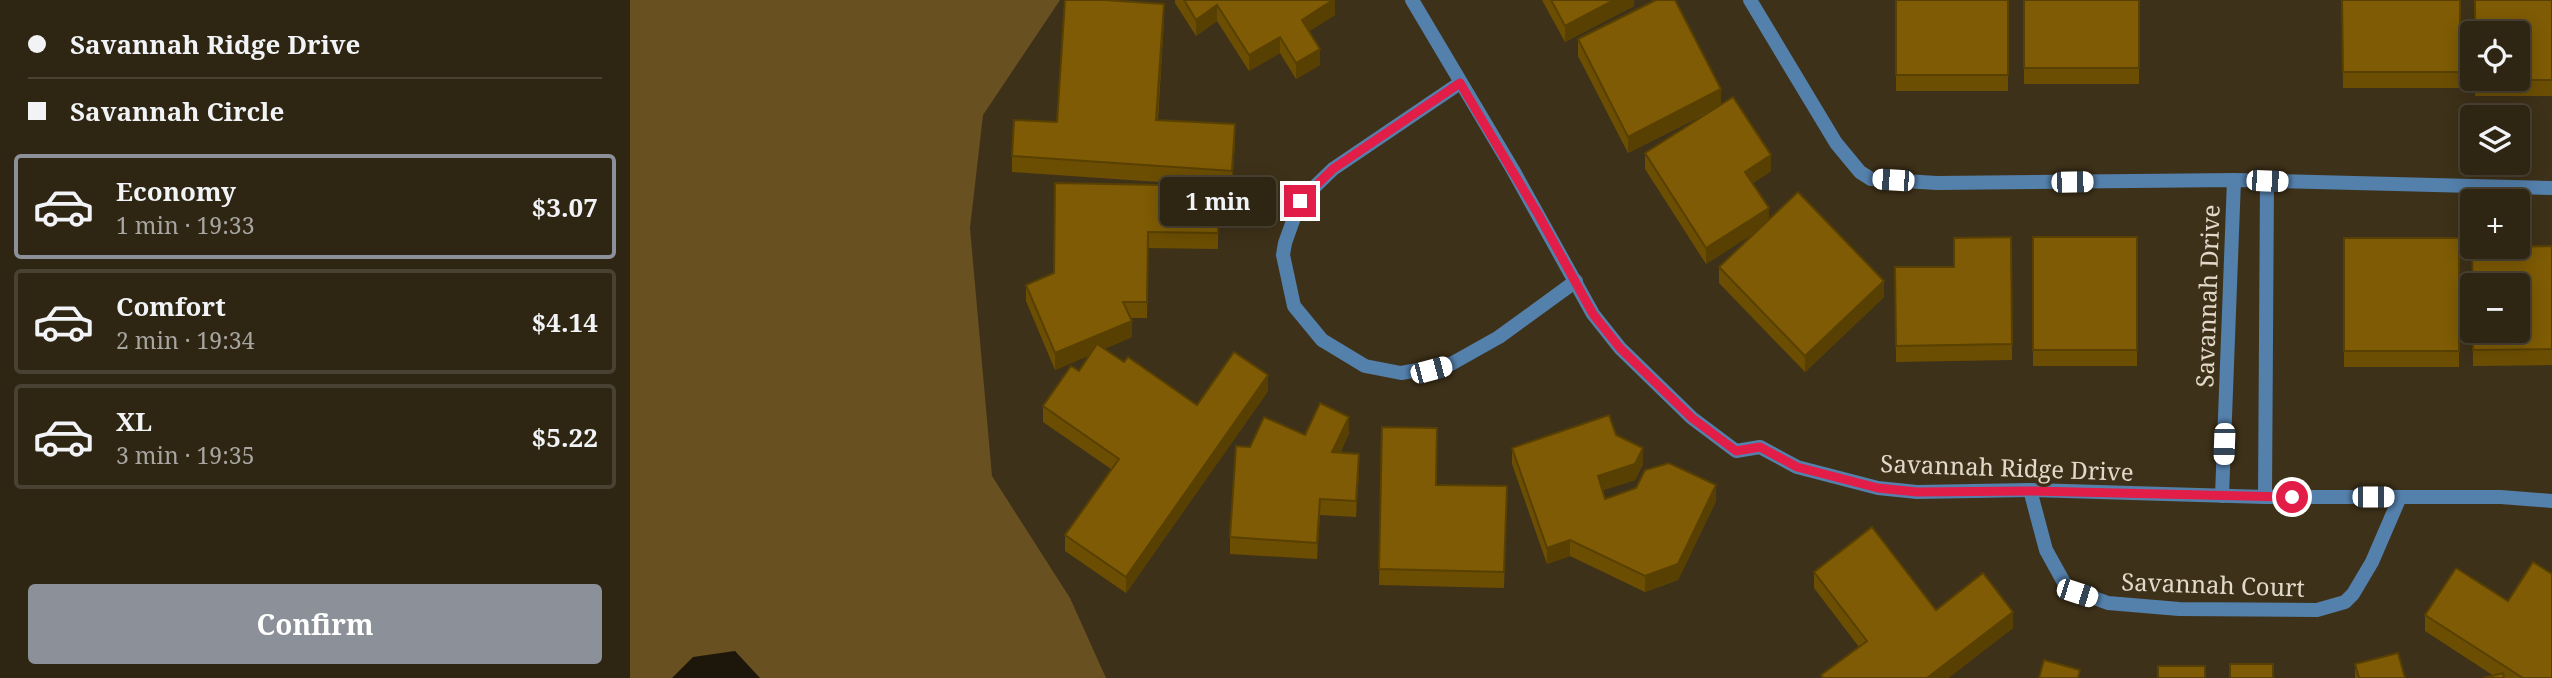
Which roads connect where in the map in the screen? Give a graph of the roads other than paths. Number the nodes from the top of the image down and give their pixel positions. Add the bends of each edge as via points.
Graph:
1 (1412, 0) edge
2 (1750, 0) edge
3 (1460, 83) junction
4 (2234, 180) junction
5 (2267, 181) junction
6 (2552, 188) edge
7 (1576, 281) junction
8 (2030, 491) junction
9 (2222, 496) junction
10 (2265, 497) junction
11 (2400, 497) junction
12 (2552, 501) edge

1 - 3 street, Savannah Ridge Drive
2 - 4 street via 1836,143 1871,179 1937,183
3 - 7 street, Savannah Ridge Drive
3 - 7 street via 1333,169 1300,201 1283,255 1294,306 1322,340 1365,366 1401,373 1451,364 1499,337
4 - 5 street
4 - 9 street, Savannah Drive
5 - 6 street
5 - 10 street
7 - 8 street, Savannah Ridge Drive via 1593,314 1620,348 1692,418 1736,451 1760,447 1797,467 1878,488
8 - 9 street, Savannah Ridge Drive
8 - 11 street, Savannah Court via 2046,550 2067,588 2108,603 2179,609 2317,610 2345,602 2372,562
9 - 10 street, Savannah Ridge Drive
10 - 11 street, Savannah Ridge Drive
11 - 12 street, Savannah Ridge Drive

